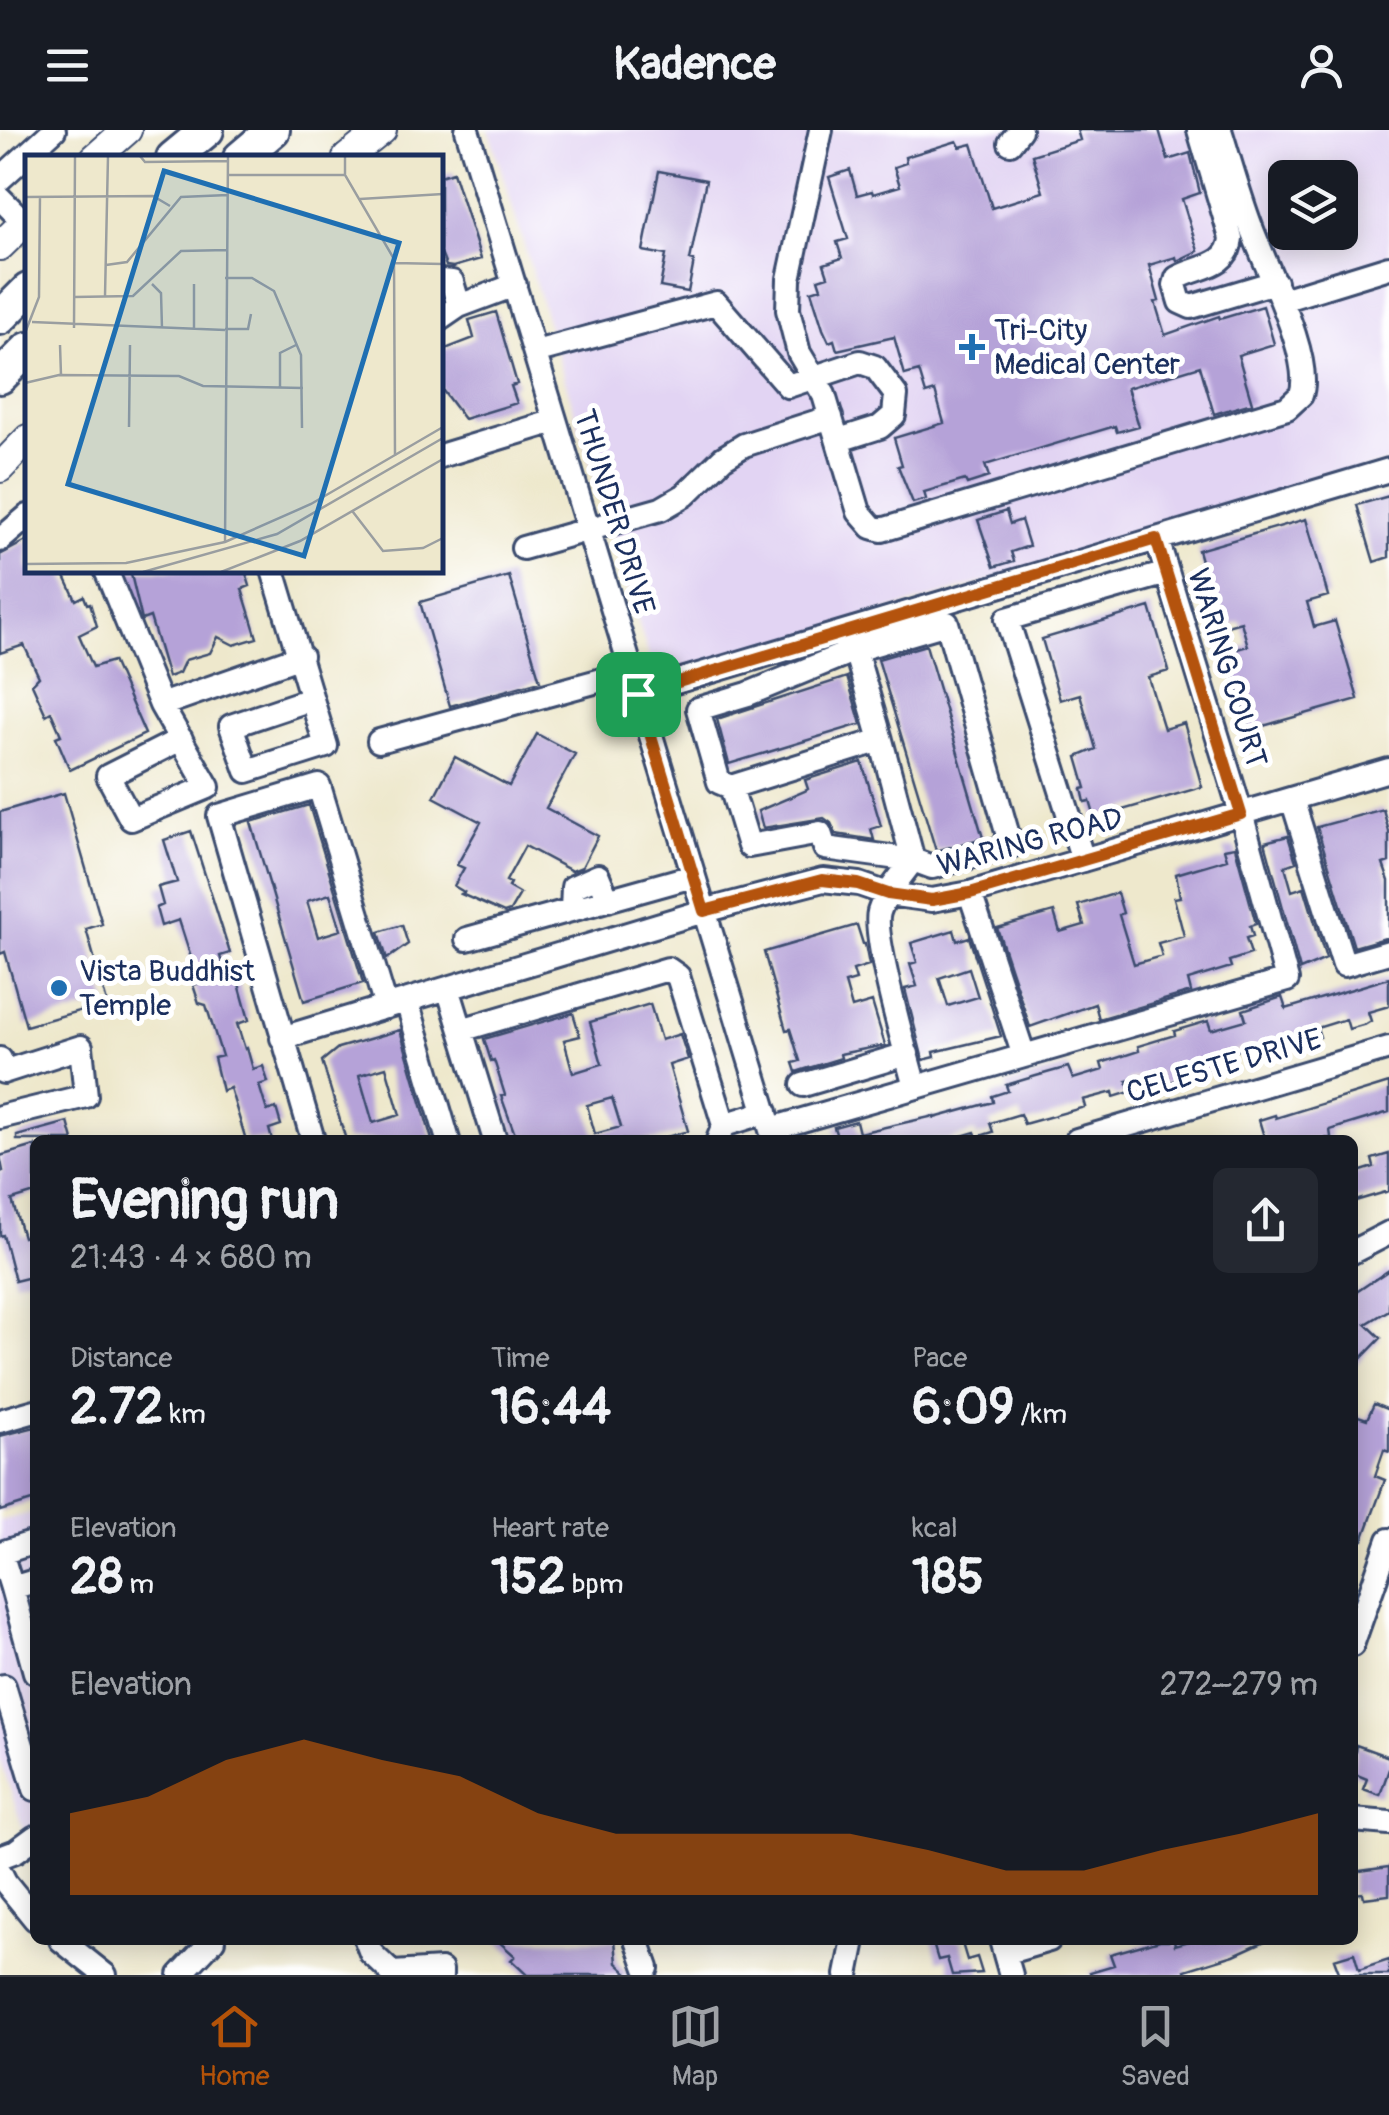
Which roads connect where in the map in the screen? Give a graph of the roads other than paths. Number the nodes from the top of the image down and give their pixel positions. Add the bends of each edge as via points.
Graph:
1 (54, 130) edge
2 (126, 130) edge
3 (207, 130) edge
4 (273, 130) edge
5 (382, 130) edge
6 (467, 130) edge
7 (821, 130) edge
8 (1199, 130) edge
9 (1220, 130) edge
10 (26, 155) edge
11 (98, 155) edge
12 (177, 155) edge
13 (244, 155) edge
14 (350, 155) edge
15 (25, 156) edge
16 (0, 179) edge
17 (0, 198) edge
18 (25, 220) edge
19 (25, 222) edge
20 (0, 246) edge
21 (1261, 249) junction
22 (1214, 264) junction
23 (1389, 267) edge
24 (442, 280) edge
25 (515, 286) junction
26 (1279, 291) junction
27 (25, 293) edge
28 (449, 312) edge
29 (0, 318) edge
30 (25, 352) edge
31 (535, 352) junction
32 (0, 377) edge
33 (812, 377) junction
34 (831, 416) junction
35 (555, 421) junction
36 (838, 440) junction
37 (25, 442) edge
38 (443, 451) edge
39 (0, 468) edge
40 (1389, 470) edge
41 (25, 519) edge
42 (588, 532) junction
43 (1156, 539) junction
44 (0, 540) edge
45 (523, 548) dead end
46 (107, 572) edge
47 (274, 572) edge
48 (1167, 573) junction
49 (856, 650) junction
50 (301, 656) junction
51 (634, 683) junction
52 (311, 699) dead end
53 (161, 705) junction
54 (181, 738) dead end
55 (881, 740) junction
56 (379, 741) dead end
57 (1389, 770) edge
58 (731, 787) junction
59 (1292, 798) junction
60 (1241, 814) junction
61 (913, 860) junction
62 (1082, 860) junction
63 (694, 876) junction
64 (970, 893) junction
65 (888, 894) junction
66 (704, 911) junction
67 (467, 940) dead end
68 (1389, 952) edge
69 (448, 988) junction
70 (397, 1004) junction
71 (461, 1030) junction
72 (282, 1038) junction
73 (1389, 1048) edge
74 (907, 1054) junction
75 (1024, 1056) junction
76 (1, 1068) edge
77 (802, 1085) dead end
78 (915, 1088) junction
79 (0, 1117) edge
80 (770, 1127) edge
81 (1141, 1131) edge
82 (721, 1132) edge
83 (311, 1135) edge
84 (446, 1135) edge
85 (493, 1135) edge
86 (1113, 1135) edge
87 (1389, 1234) edge
88 (1358, 1249) edge
89 (30, 1412) edge
90 (0, 1421) edge
91 (1389, 1540) edge
92 (30, 1544) edge
93 (24, 1584) edge
94 (1366, 1606) junction
95 (1389, 1615) edge
96 (1358, 1628) edge
97 (30, 1633) edge
98 (30, 1676) edge
99 (2, 1686) edge
100 (30, 1773) edge
101 (1358, 1820) edge
102 (1389, 1823) edge
103 (30, 1840) edge
104 (0, 1857) edge
105 (0, 1872) edge
106 (30, 1912) edge
107 (67, 1945) edge
108 (208, 1945) edge
109 (368, 1945) edge
110 (639, 1945) edge
111 (853, 1945) edge
112 (1036, 1945) edge
113 (1006, 1956) edge
114 (647, 1968) dead end
115 (394, 1974) edge
116 (105, 1975) edge
117 (180, 1975) edge
118 (441, 1975) edge
119 (848, 1975) edge

1 - 10 street
2 - 11 main road
3 - 12 highway
4 - 13 highway
5 - 14 main road
6 - 25 street, THUNDER DRIVE
7 - 33 street via 788,297 791,332
8 - 22 street via 1231,238 1227,254
9 - 21 street
15 - 16 street
17 - 18 street
19 - 20 main road
21 - 22 street
21 - 26 street
22 - 26 street via 1177,278 1182,305
23 - 26 street
24 - 28 street via 452,282
25 - 28 street
25 - 31 street, THUNDER DRIVE
26 - 36 street via 1304,386 1295,403 1269,413 882,530 859,512
27 - 29 highway
30 - 32 highway
31 - 33 street via 716,304 788,386
31 - 35 street, THUNDER DRIVE
33 - 34 street
33 - 36 street via 868,363 896,395 888,422
34 - 36 street
34 - 42 street via 744,445 674,503
35 - 38 street
35 - 42 street, THUNDER DRIVE
37 - 39 main road
40 - 43 street
41 - 44 street
42 - 45 street
42 - 51 street, THUNDER DRIVE
43 - 48 street, WARING COURT
43 - 51 street
46 - 53 street
47 - 50 street
48 - 60 street, WARING COURT
48 - 62 street via 1006,619
49 - 55 street
49 - 58 street via 698,708 719,782
49 - 61 street via 948,623 1010,846 932,867
50 - 52 street
50 - 53 street
51 - 56 street
51 - 63 street, THUNDER DRIVE
53 - 54 street
55 - 58 street
55 - 61 street
57 - 59 street, WARING ROAD
58 - 61 street via 749,846 820,833 825,848
59 - 60 street, WARING ROAD
59 - 68 street via 1344,965
60 - 62 street, WARING ROAD
60 - 75 street, WARING COURT via 1287,980
61 - 65 street
62 - 64 street, WARING ROAD
63 - 66 street, THUNDER DRIVE
63 - 67 street via 608,900 598,876 573,887 572,910
64 - 65 street, WARING ROAD via 932,900
64 - 75 street
65 - 66 street, WARING ROAD via 822,880
65 - 74 street via 878,916 879,941
66 - 69 street, WARING ROAD
66 - 80 street, THUNDER DRIVE
69 - 70 street, WARING ROAD
69 - 71 street
70 - 72 street, WARING ROAD
70 - 72 street via 318,786 219,816
70 - 84 street
71 - 82 street via 668,969 678,976
71 - 85 street
72 - 83 street
73 - 81 street, CELESTE DRIVE
74 - 77 street
74 - 78 street
75 - 78 street
76 - 79 street via 81,1046 86,1096
78 - 80 street
80 - 82 street
81 - 86 street, CELESTE DRIVE
87 - 88 street
89 - 90 street
91 - 94 street
92 - 93 street via 0,1553
93 - 97 street
94 - 95 street
94 - 96 street
98 - 99 street
99 - 100 street
101 - 102 street
103 - 104 street
105 - 106 street
107 - 116 street
108 - 117 street
109 - 115 street
110 - 114 street
111 - 119 street
112 - 113 street
115 - 118 street

